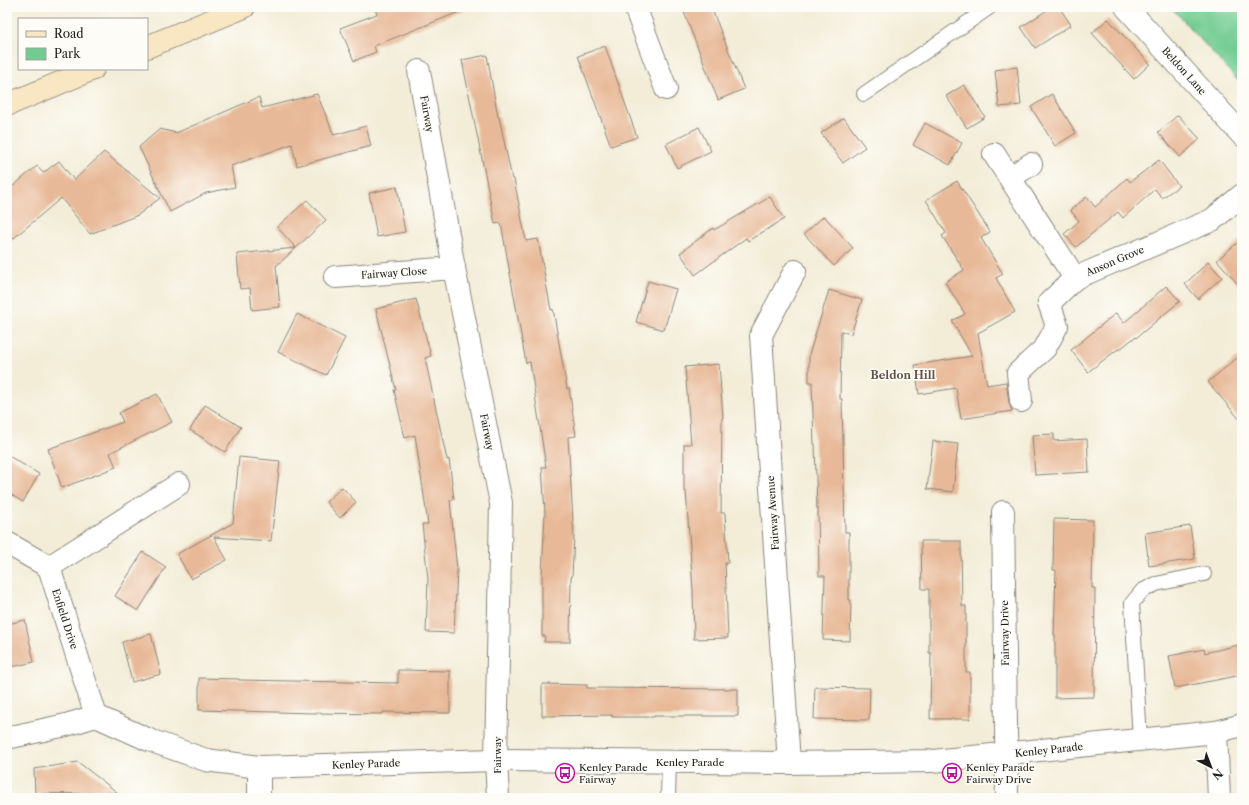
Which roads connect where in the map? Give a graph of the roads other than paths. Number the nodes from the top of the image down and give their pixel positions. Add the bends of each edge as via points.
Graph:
1 (244, 7) edge
2 (635, 7) edge
3 (990, 7) edge
4 (1126, 7) edge
5 (148, 47) edge
6 (91, 70) edge
7 (419, 71) dead end
8 (666, 89) dead end
9 (864, 94) dead end
10 (7, 105) edge
11 (1242, 134) edge
12 (994, 154) dead end
13 (1031, 164) dead end
14 (1010, 178) junction
15 (1242, 195) edge
16 (454, 268) junction
17 (795, 272) dead end
18 (334, 277) dead end
19 (1075, 278) junction
20 (1021, 401) dead end
21 (179, 484) dead end
22 (1003, 512) dead end
23 (7, 543) edge
24 (49, 567) junction
25 (1204, 574) dead end
26 (96, 716) junction
27 (1242, 725) edge
28 (1216, 732) junction
29 (7, 738) edge
30 (1140, 740) junction
31 (1006, 755) junction
32 (496, 760) junction
33 (669, 762) junction
34 (789, 763) junction
35 (259, 767) junction
36 (259, 798) edge
37 (498, 798) edge
38 (668, 798) edge
39 (1007, 798) edge
40 (1219, 798) edge

1 - 5 main road
2 - 8 street
3 - 9 lane
4 - 11 street, Beldon Lane
6 - 10 main road
7 - 16 street, Fairway
12 - 14 street, Anson Grove
13 - 14 street
14 - 19 street, Anson Grove
15 - 19 street, Anson Grove via 1212,220
16 - 18 street, Fairway Close
16 - 32 street, Fairway via 501,503
17 - 34 street, Fairway Avenue via 761,335
19 - 20 street via 1049,303 1058,326 1046,348 1018,373
21 - 24 street
22 - 31 street, Fairway Drive
23 - 24 street
24 - 26 street, Enfield Drive
25 - 30 lane via 1156,584 1142,591 1132,602
26 - 29 street
26 - 35 street, Kenley Parade via 149,740 206,760
27 - 28 street, Kenley Parade
28 - 30 street, Kenley Parade
28 - 40 street
30 - 31 street, Kenley Parade
31 - 34 street, Kenley Parade via 933,761
31 - 39 street, Fairway Drive
32 - 33 street, Kenley Parade
32 - 35 street, Kenley Parade
32 - 37 street, Fairway
33 - 34 street, Kenley Parade
33 - 38 lane
35 - 36 street

